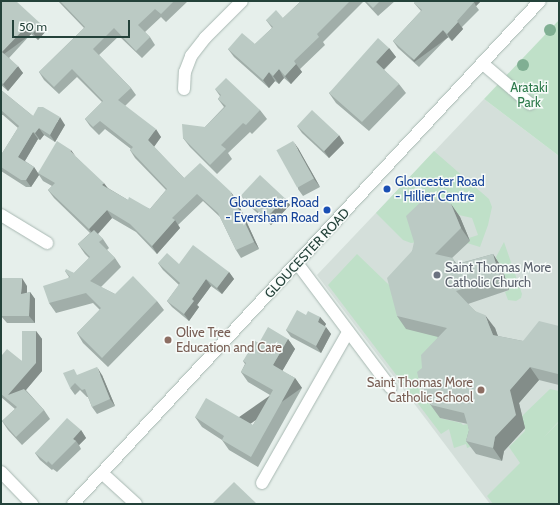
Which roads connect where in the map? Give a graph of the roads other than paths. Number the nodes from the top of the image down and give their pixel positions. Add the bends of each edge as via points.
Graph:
1 (242, 1) edge
2 (540, 1) edge
3 (482, 63) junction
4 (184, 89) dead end
5 (530, 104) dead end
6 (1, 215) edge
7 (47, 243) dead end
8 (297, 263) junction
9 (348, 332) junction
10 (391, 388) dead end
11 (1, 472) edge
12 (102, 473) junction
13 (262, 483) dead end
14 (32, 504) edge
15 (73, 504) edge
16 (136, 504) edge

1 - 4 street via 191,56 184,72
2 - 3 street, GLOUCESTER ROAD
3 - 5 street
3 - 8 street, GLOUCESTER ROAD
6 - 7 street
8 - 9 street
8 - 12 street, GLOUCESTER ROAD
9 - 10 street
9 - 13 street
11 - 14 street
12 - 15 street, GLOUCESTER ROAD
12 - 16 street

